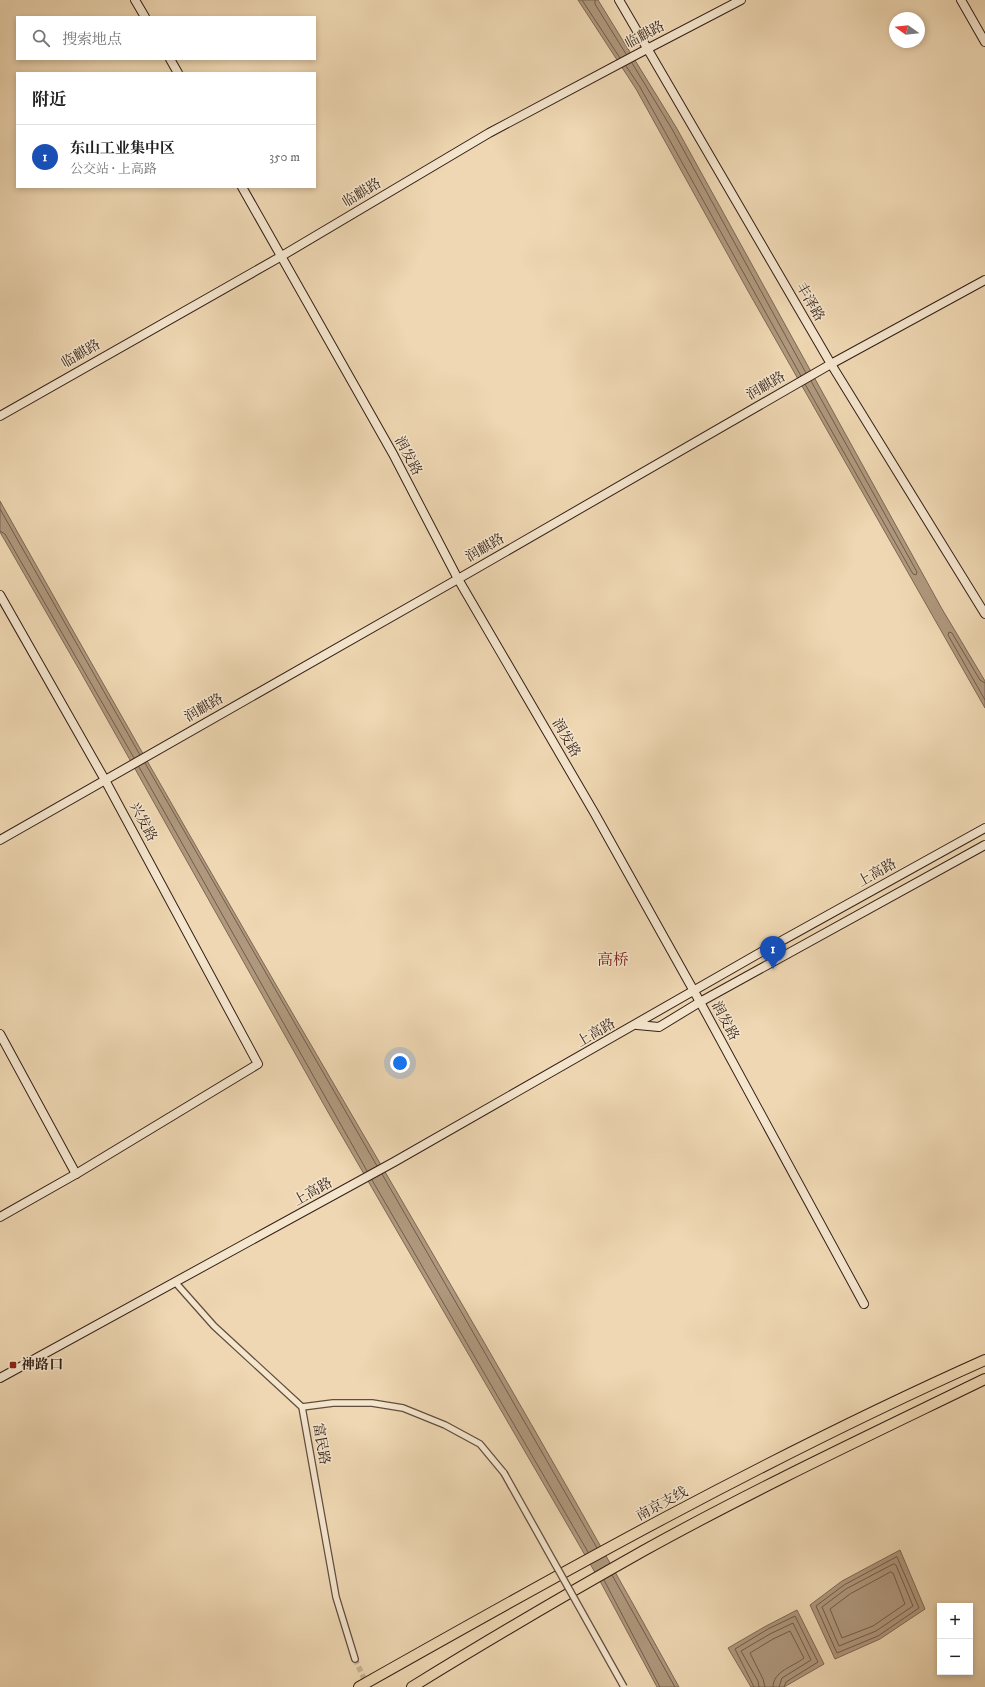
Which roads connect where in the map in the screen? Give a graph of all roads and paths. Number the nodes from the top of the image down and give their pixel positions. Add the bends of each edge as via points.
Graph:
1 (135, 0) edge
2 (619, 0) edge
3 (741, 0) edge
4 (961, 0) edge
5 (144, 16) edge
6 (985, 42) edge
7 (647, 49) junction
8 (171, 60) edge
9 (177, 72) edge
10 (243, 188) edge
11 (280, 257) junction
12 (985, 280) edge
13 (831, 364) junction
14 (0, 416) edge
15 (458, 579) junction
16 (0, 595) edge
17 (985, 614) edge
18 (105, 780) junction
19 (985, 828) edge
20 (0, 840) edge
21 (985, 845) edge
22 (695, 992) junction
23 (700, 1002) junction
24 (637, 1025) junction
25 (0, 1034) edge
26 (76, 1174) junction
27 (0, 1217) edge
28 (175, 1282) junction
29 (864, 1304) dead end
30 (985, 1360) edge
31 (0, 1378) edge
32 (985, 1379) edge
33 (302, 1407) junction
34 (356, 1659) tunnel mouth
35 (359, 1687) edge
36 (412, 1687) edge
37 (624, 1687) edge

1 - 5 street
2 - 7 street, 丰泽路
3 - 7 street, 临麒路
4 - 6 street
7 - 11 street, 临麒路 via 489,134
7 - 13 street, 丰泽路
8 - 9 street
10 - 11 street, 润发路
11 - 14 street, 临麒路
11 - 15 street, 润发路 via 393,454
12 - 13 street, 润麒路
13 - 15 street, 润麒路
13 - 17 street, 丰泽路
15 - 18 street, 润麒路
15 - 22 street, 润发路
16 - 18 street, 兴发路
18 - 20 street, 润麒路
18 - 26 street, 兴发路 via 258,1064
19 - 22 street, 上高路 via 756,955
21 - 23 street, 上高路
22 - 23 street, 润发路
22 - 24 street, 上高路
23 - 24 street, 上高路 via 659,1027
23 - 29 street, 润发路
24 - 28 street, 上高路
25 - 26 street
26 - 27 street
28 - 31 street, 上高路
28 - 33 street, 富民路 via 214,1326
30 - 35 highway, 南京支线 via 764,1465 515,1599
32 - 36 highway via 800,1470 644,1551
33 - 34 street, 富民路 via 336,1597
33 - 37 street, bridge via 333,1403 372,1403 403,1408 445,1424 480,1444 504,1473

